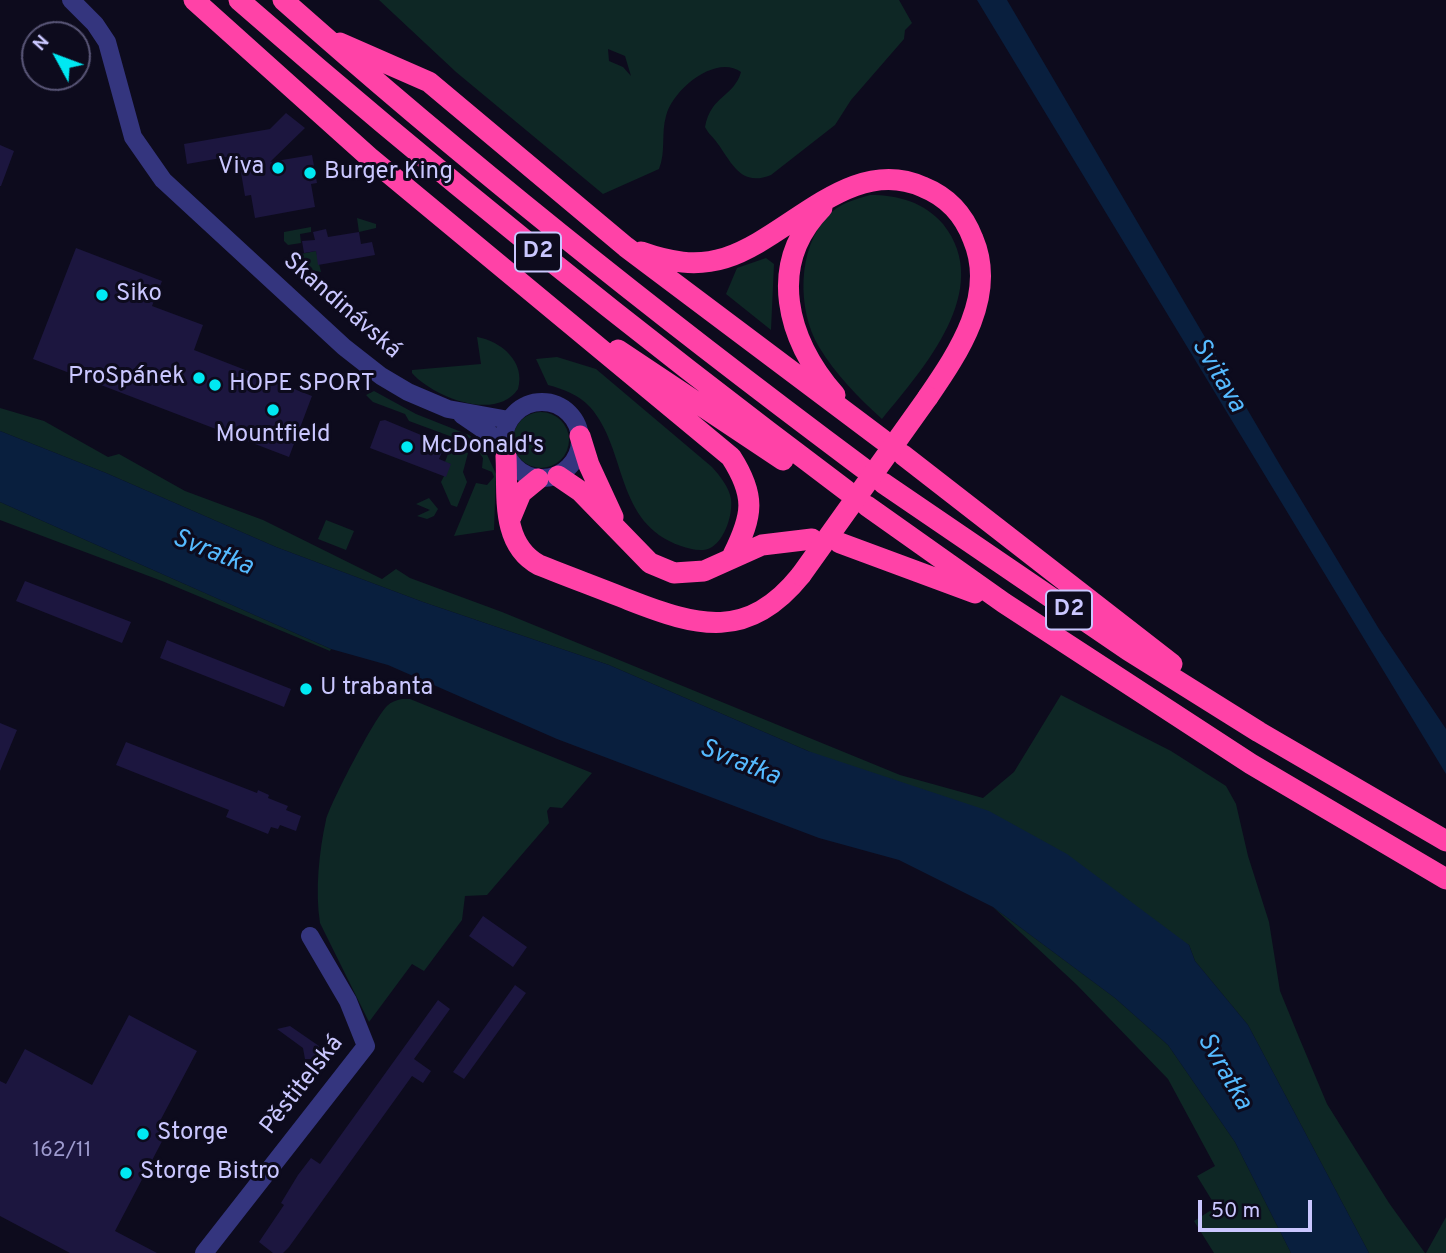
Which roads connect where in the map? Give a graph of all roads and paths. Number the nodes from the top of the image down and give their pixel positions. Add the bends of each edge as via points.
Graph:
1 (71, 0) edge
2 (194, 0) edge
3 (239, 0) edge
4 (283, 0) edge
5 (322, 35) junction
6 (832, 198) junction
7 (626, 247) junction
8 (562, 317) junction
9 (456, 411) junction
10 (509, 420) junction
11 (580, 436) junction
12 (505, 449) junction
13 (904, 455) dead end
14 (863, 468) dead end
15 (548, 477) junction
16 (883, 483) dead end
17 (867, 506) dead end
18 (509, 522) junction
19 (618, 528) junction
20 (812, 539) dead end
21 (840, 543) dead end
22 (733, 555) junction
23 (1004, 603) junction
24 (1259, 732) junction
25 (1446, 841) edge
26 (1446, 879) edge
27 (310, 936) dead end
28 (204, 1253) edge

1 - 9 street, Skandinávská via 107,42 125,115 140,151 163,180 367,366 408,392
2 - 8 highway via 369,157
3 - 8 highway, D2 via 391,133 844,495
4 - 5 highway, D2
5 - 7 highway via 429,82
5 - 14 highway, D2 via 601,270
6 - 7 highway via 749,248 710,261 676,262
6 - 7 highway via 804,229 794,250 788,273 790,310 821,377 877,436
6 - 18 highway, bridge via 884,180 910,182 942,197 970,229 979,263 977,302 964,340 928,397 780,598 758,613 730,622 677,618 525,558
8 - 22 highway via 731,457 749,495 750,512
9 - 10 street, Skandinávská
9 - 12 street, Skandinávská
10 - 11 street via 524,406 554,404 572,416
10 - 12 street
11 - 15 street via 573,464
11 - 19 highway
12 - 15 street via 519,472
12 - 18 highway
13 - 24 highway
15 - 18 highway via 521,493
15 - 19 highway via 580,491
16 - 24 highway, D2 via 1128,650
17 - 23 highway, D2
19 - 22 highway via 650,563 674,573 704,571
20 - 22 highway via 776,542
21 - 23 highway
23 - 26 highway, D2 via 1251,764
24 - 25 highway, D2
27 - 28 street, Pěstitelská via 348,1001 366,1046

